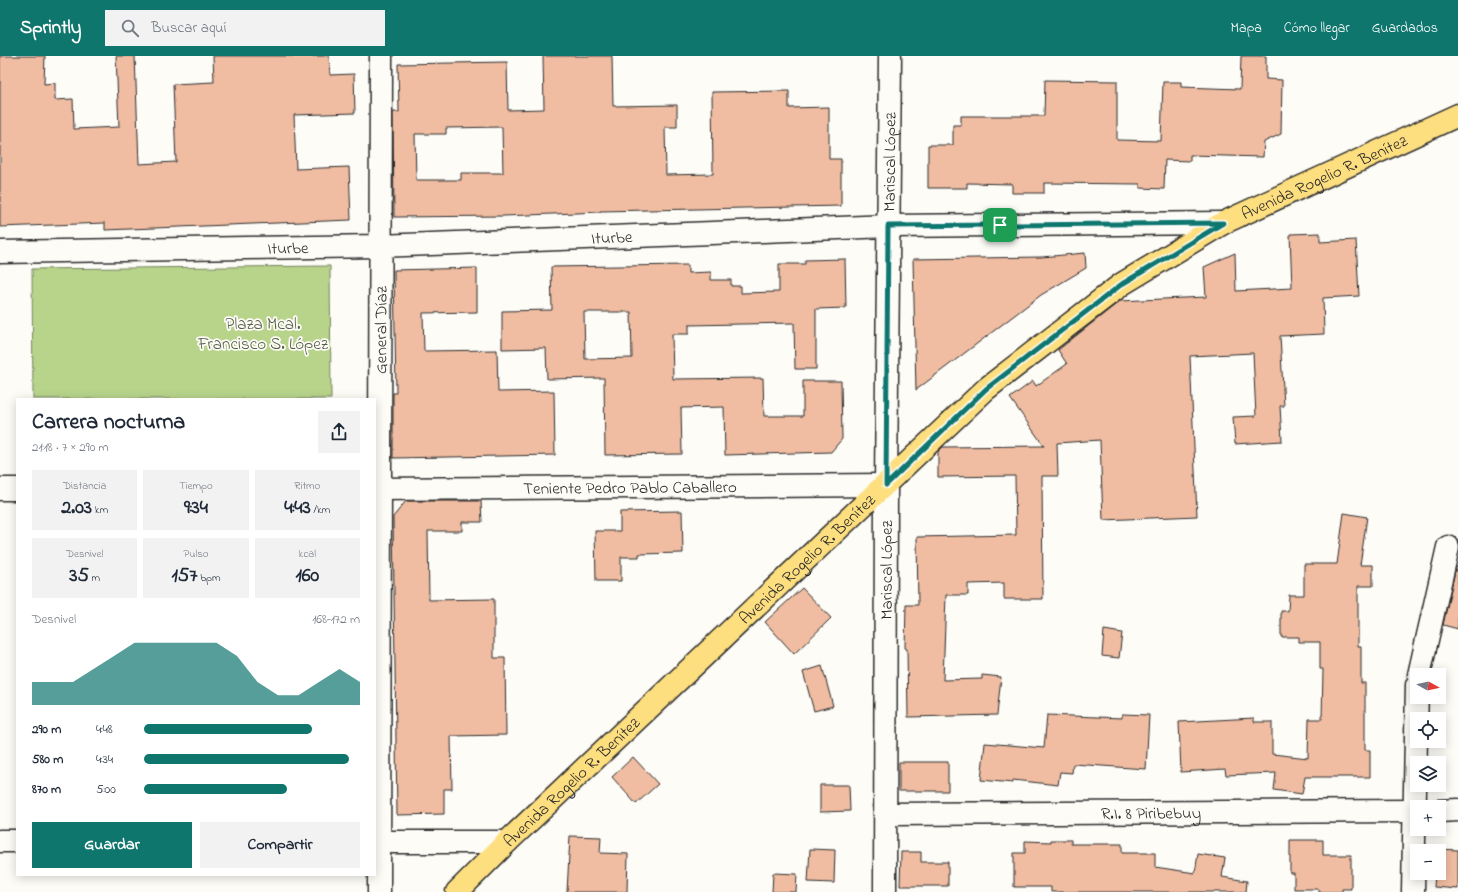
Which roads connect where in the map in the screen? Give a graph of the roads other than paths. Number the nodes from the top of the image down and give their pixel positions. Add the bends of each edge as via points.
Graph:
1 (380, 56) edge
2 (890, 56) edge
3 (1458, 115) edge
4 (1223, 223) junction
5 (888, 226) junction
6 (380, 246) junction
7 (0, 252) edge
8 (886, 485) junction
9 (0, 489) edge
10 (16, 489) edge
11 (377, 489) edge
12 (1448, 547) dead end
13 (1421, 668) edge
14 (1417, 704) edge
15 (1416, 800) edge
16 (1458, 810) edge
17 (1410, 811) edge
18 (1446, 811) edge
19 (885, 814) junction
20 (1415, 836) edge
21 (0, 841) edge
22 (16, 841) edge
23 (377, 842) edge
24 (506, 842) junction
25 (379, 892) edge
26 (457, 892) edge
27 (885, 892) edge
28 (1413, 892) edge

1 - 6 street, General Díaz
2 - 5 street, Mariscal López
3 - 4 main road, Avenida Rogelio R. Benítez
4 - 5 street, Iturbe
4 - 8 main road, Avenida Rogelio R. Benítez via 1122,284 986,389
5 - 6 street, Iturbe
5 - 8 street, Mariscal López
6 - 7 street, Iturbe
6 - 11 street, General Díaz
8 - 11 street, Teniente Pedro Pablo Caballero
8 - 19 street, Mariscal López
8 - 24 main road, Avenida Rogelio R. Benítez
9 - 10 street
11 - 23 street, General Díaz
12 - 13 street
14 - 15 street
16 - 18 street
17 - 19 street, R.I. 8 Piribebuy
19 - 27 street, Mariscal López
20 - 28 street
21 - 22 street
23 - 24 street
23 - 25 street, General Díaz
24 - 26 main road, Avenida Rogelio R. Benítez

